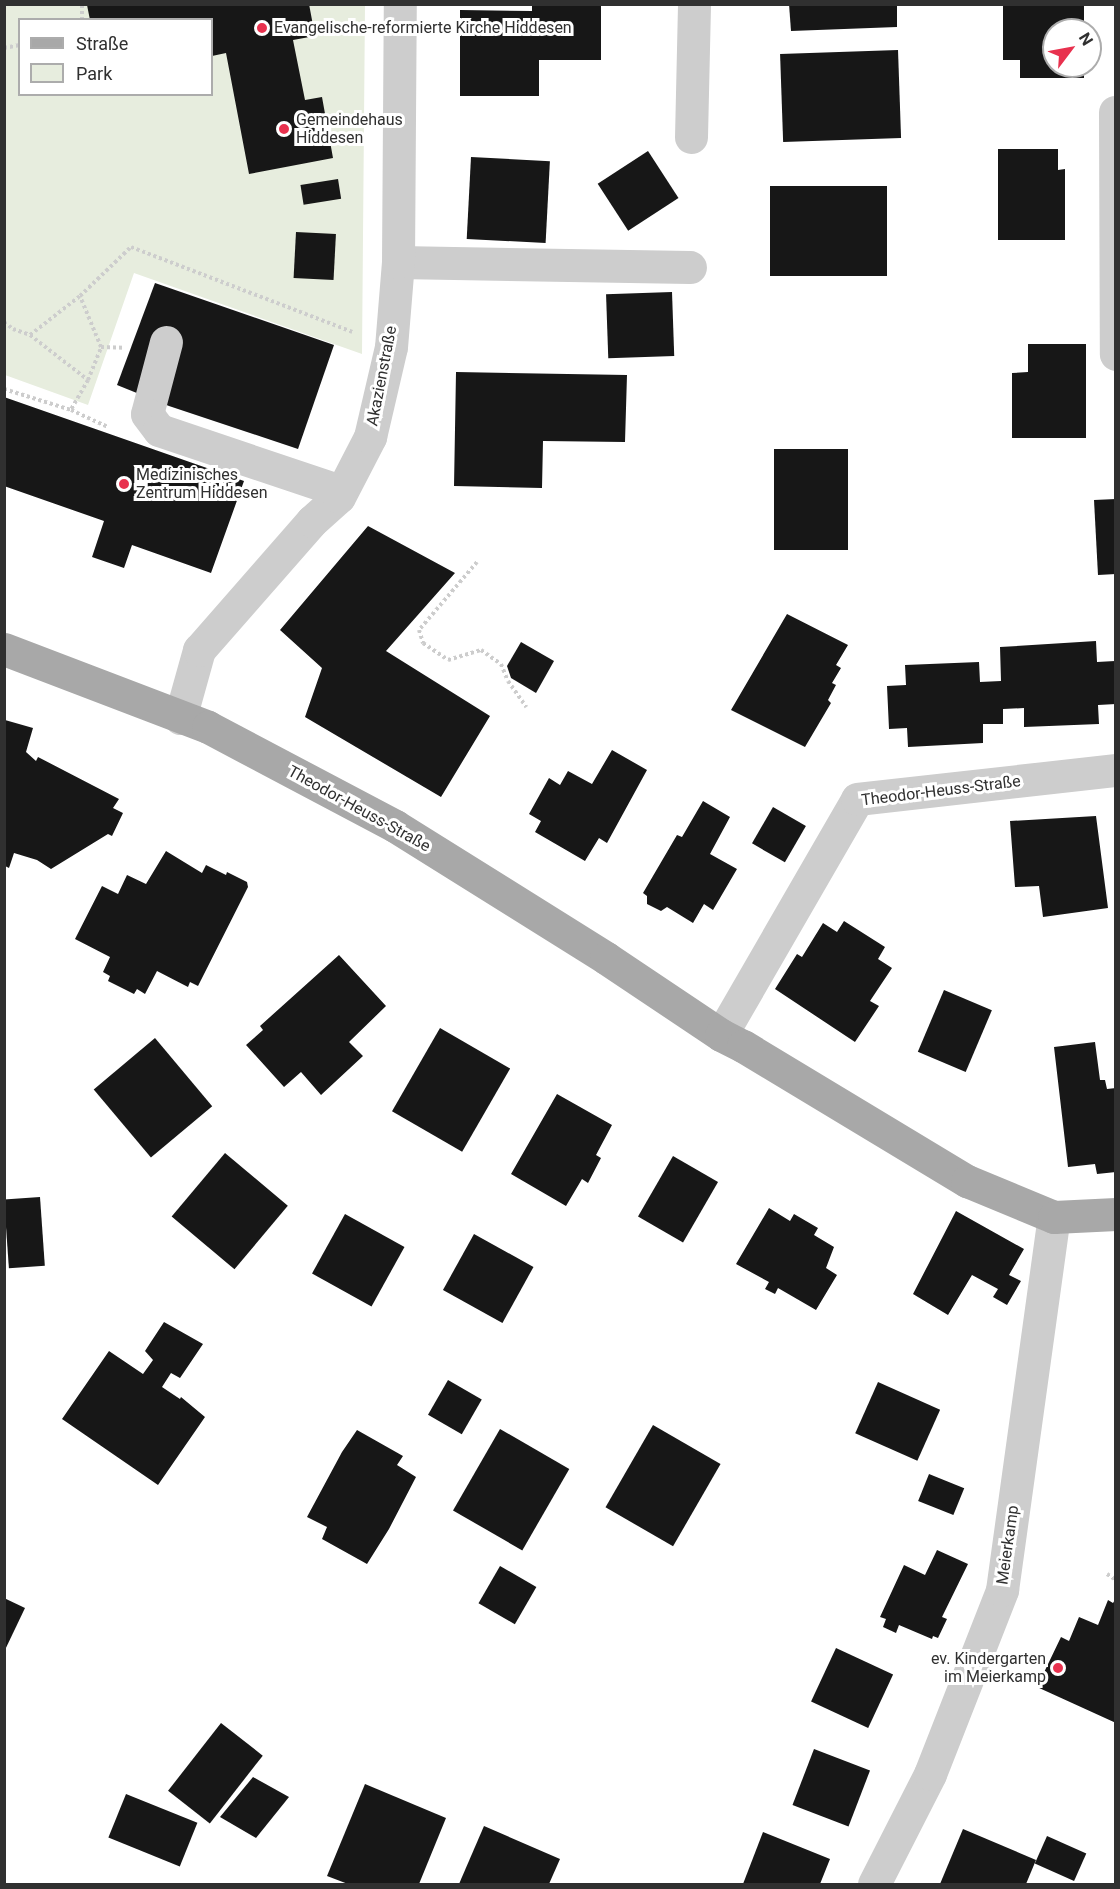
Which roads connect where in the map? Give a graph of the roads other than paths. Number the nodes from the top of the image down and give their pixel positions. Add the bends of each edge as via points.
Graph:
1 (400, 4) edge
2 (694, 4) edge
3 (1115, 112) edge
4 (691, 137) dead end
5 (1115, 194) edge
6 (398, 262) junction
7 (1114, 262) edge
8 (690, 267) dead end
9 (166, 342) dead end
10 (1116, 354) edge
11 (340, 490) junction
12 (4, 649) edge
13 (180, 718) junction
14 (1116, 770) edge
15 (721, 1035) junction
16 (1116, 1214) edge
17 (1054, 1217) junction
18 (874, 1884) edge

1 - 6 street, Akazienstraße
2 - 4 street
3 - 5 street
5 - 7 street
6 - 8 street
6 - 11 street, Akazienstraße via 392,348 375,421
7 - 10 street
9 - 11 street via 147,414 159,430
11 - 13 street, Akazienstraße via 339,497 312,521 199,650
12 - 13 main road, Theodor-Heuss-Straße
13 - 15 main road, Theodor-Heuss-Straße via 208,727 395,826
14 - 15 street, Theodor-Heuss-Straße via 856,799
15 - 17 main road, Theodor-Heuss-Straße via 967,1181
16 - 17 main road, Theodor-Heuss-Straße
17 - 18 street, Meierkamp via 1002,1590 930,1774

